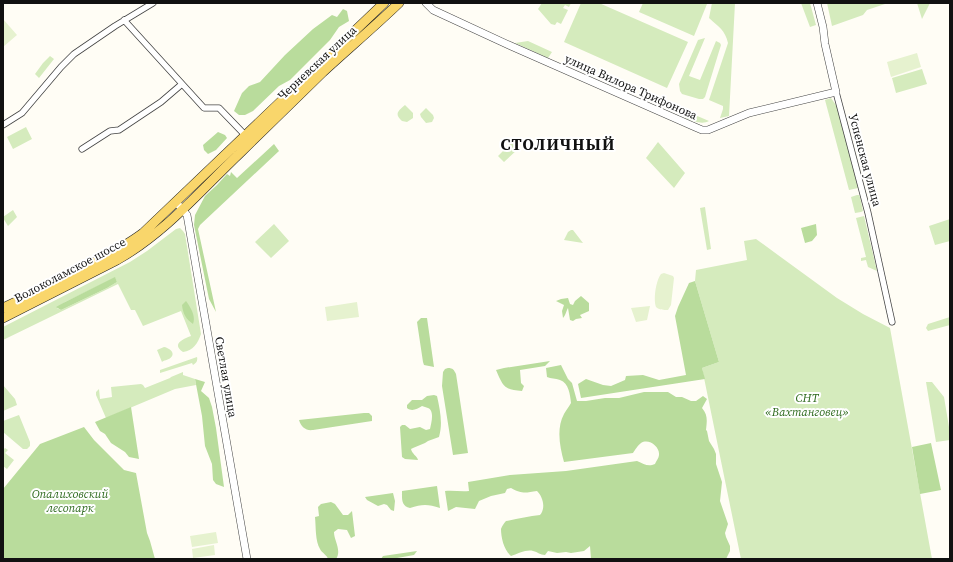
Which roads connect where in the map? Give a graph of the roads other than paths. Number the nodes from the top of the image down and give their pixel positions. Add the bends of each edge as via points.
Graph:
1 (153, 3) edge
2 (384, 3) edge
3 (399, 3) edge
4 (426, 3) edge
5 (817, 3) edge
6 (124, 20) junction
7 (182, 84) junction
8 (836, 92) junction
9 (3, 125) edge
10 (249, 138) junction
11 (82, 149) dead end
12 (176, 202) junction
13 (183, 210) junction
14 (3, 308) edge
15 (3, 318) edge
16 (892, 322) dead end
17 (247, 559) edge

1 - 6 street
2 - 10 main road, Черневская улица
3 - 10 main road, Черневская улица
4 - 8 street, улица Вилора Трифонова via 433,10 511,46 702,130 708,130 749,113
5 - 8 street, Успенская улица
6 - 7 street
6 - 9 street via 74,54 22,113
7 - 10 street via 204,108 219,108
7 - 11 street via 161,102 119,130 110,131
8 - 16 street, Успенская улица via 866,206
10 - 12 main road, Волоколамское шоссе
10 - 13 main road, Волоколамское шоссе
12 - 13 street, Светлая улица
12 - 14 main road, Волоколамское шоссе via 143,233 124,246
13 - 15 main road, Волоколамское шоссе via 129,254
13 - 17 street, Светлая улица via 187,215

